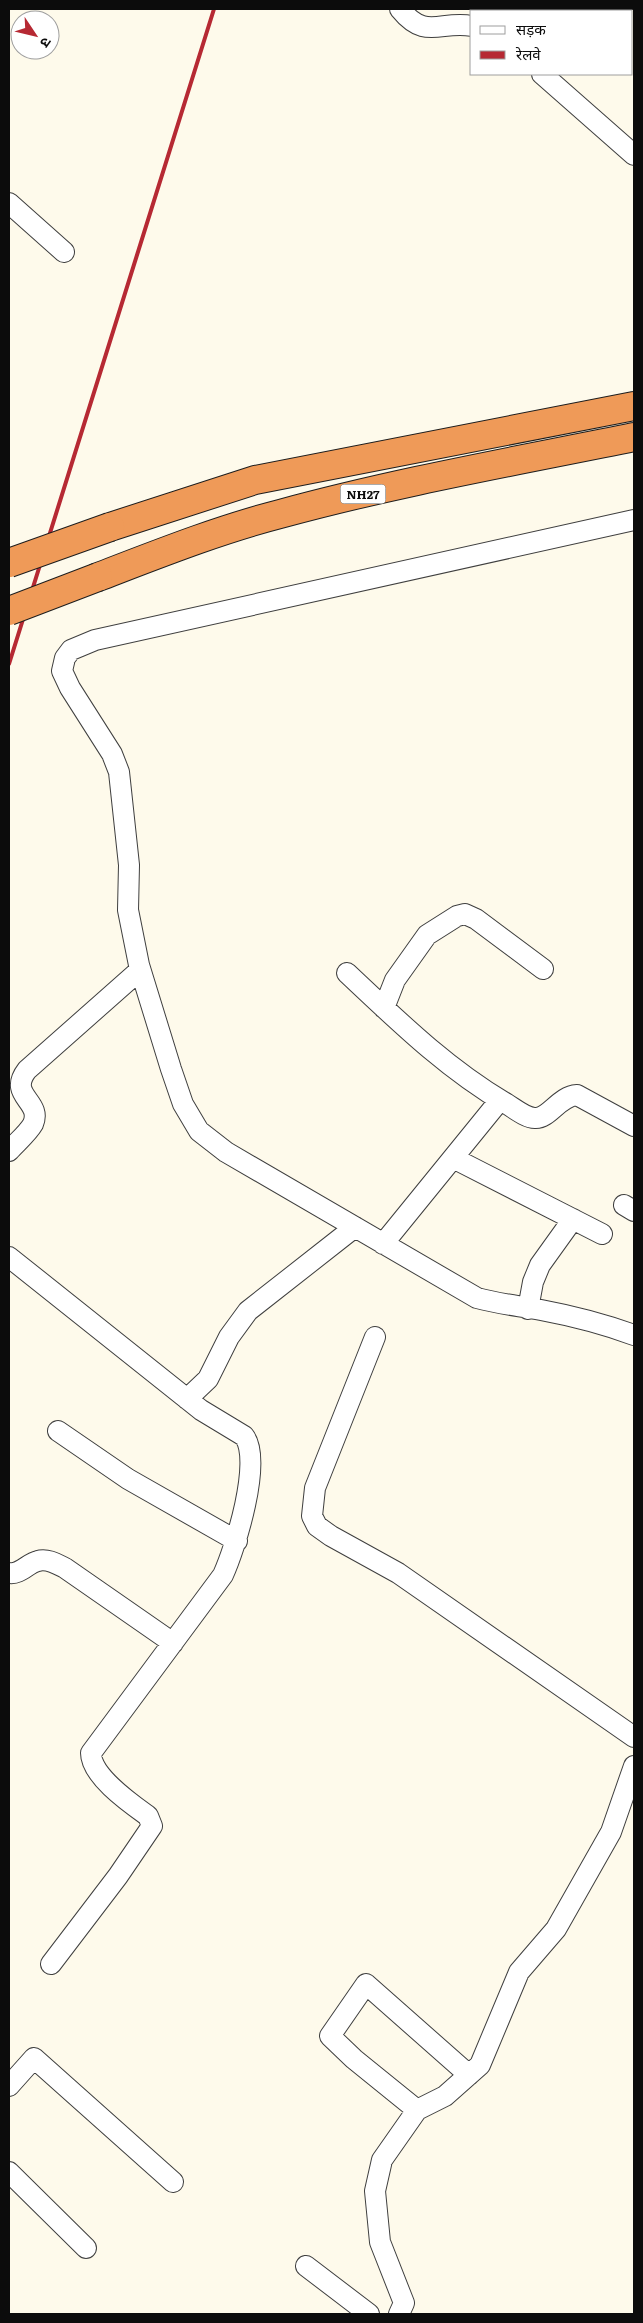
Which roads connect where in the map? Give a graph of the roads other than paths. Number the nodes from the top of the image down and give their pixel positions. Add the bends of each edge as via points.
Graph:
1 (400, 9) edge
2 (470, 26) edge
3 (543, 75) edge
4 (634, 155) edge
5 (9, 202) edge
6 (64, 252) dead end
7 (634, 406) edge
8 (634, 437) edge
9 (634, 520) edge
10 (9, 563) edge
11 (9, 612) edge
12 (543, 969) dead end
13 (140, 970) junction
14 (347, 973) dead end
15 (384, 1008) junction
16 (500, 1100) junction
17 (634, 1126) edge
18 (9, 1151) edge
19 (453, 1158) junction
20 (573, 1219) junction
21 (355, 1228) junction
22 (602, 1234) dead end
23 (383, 1244) junction
24 (9, 1257) edge
25 (528, 1308) junction
26 (634, 1334) edge
27 (375, 1337) dead end
28 (187, 1398) junction
29 (58, 1431) dead end
30 (237, 1541) junction
31 (9, 1573) edge
32 (173, 1643) junction
33 (634, 1737) edge
34 (634, 1766) edge
35 (51, 1964) dead end
36 (469, 2075) junction
37 (9, 2086) edge
38 (417, 2110) junction
39 (9, 2172) edge
40 (173, 2182) dead end
41 (86, 2248) dead end
42 (306, 2266) dead end
43 (369, 2314) edge
44 (399, 2314) edge

1 - 2 street via 415,24 425,27
3 - 4 street
5 - 6 street
7 - 10 highway, bridge via 256,480
8 - 11 highway, NH27, bridge via 279,514 183,545
9 - 13 street via 95,640 71,650 62,671 112,754 119,772 129,865 128,910
12 - 15 street via 476,919 465,914 456,916 426,935 394,980
13 - 18 street via 20,1079 20,1087 34,1116 32,1124
13 - 21 street via 183,1104 200,1131 226,1152
14 - 15 street
15 - 16 street via 429,1050
16 - 17 street via 535,1118 545,1115 568,1096 577,1095
16 - 19 street
19 - 20 street
19 - 23 street
20 - 22 street
20 - 25 street via 540,1265
21 - 23 street
21 - 28 street via 248,1311 208,1379
23 - 25 street via 477,1298
24 - 28 street
25 - 26 street
27 - 33 street via 315,1488 312,1516 317,1526 398,1573
28 - 30 street via 201,1410 237,1430 249,1442 250,1471
29 - 30 street via 128,1480
30 - 32 street via 223,1575
31 - 32 street via 18,1572 39,1560 51,1562 65,1568
32 - 35 street via 91,1753 97,1772 148,1816 152,1826
34 - 36 street via 611,1832 556,1929 519,1972 480,2065
36 - 38 street via 445,2096
36 - 38 street via 366,1984 330,2036
37 - 40 street via 34,2058
38 - 44 street via 382,2160 375,2190 380,2242 404,2303
39 - 41 street
42 - 43 street

